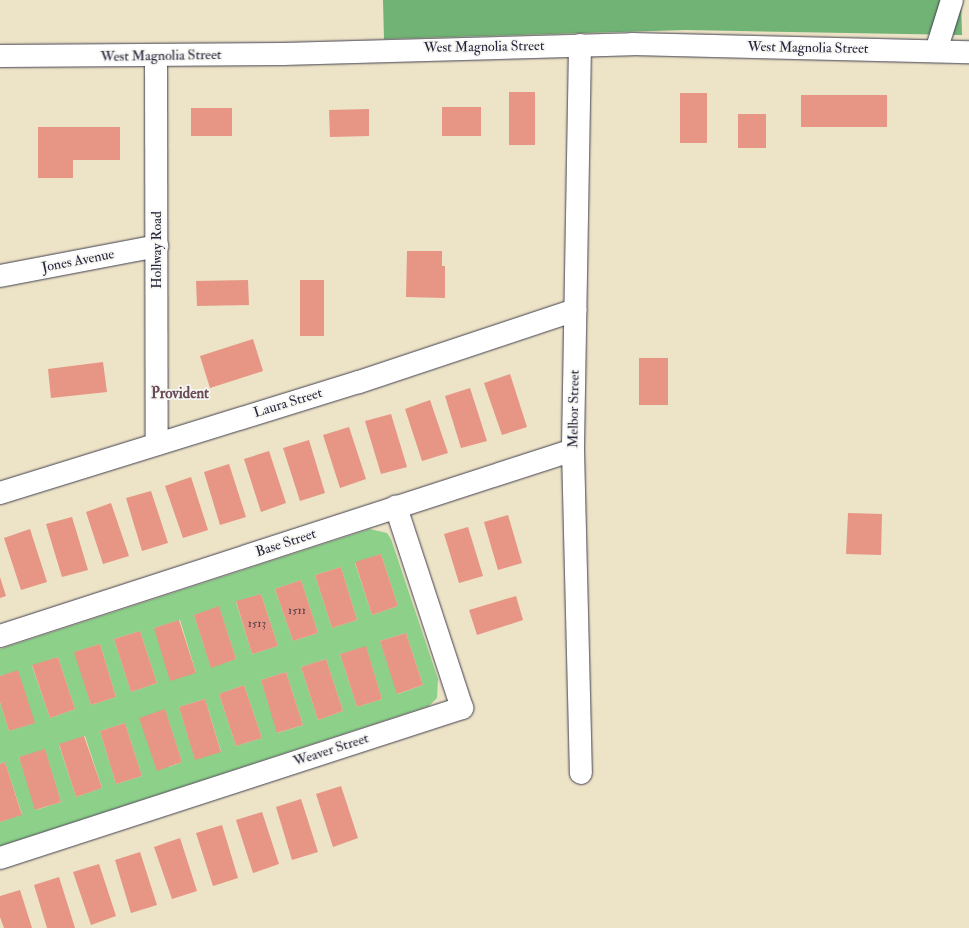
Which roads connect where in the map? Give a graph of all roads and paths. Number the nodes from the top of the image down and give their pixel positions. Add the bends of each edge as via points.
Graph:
1 (952, 0) edge
2 (580, 45) junction
3 (936, 51) junction
4 (969, 52) edge
5 (0, 56) edge
6 (156, 56) junction
7 (157, 246) junction
8 (0, 276) edge
9 (575, 310) junction
10 (157, 444) junction
11 (573, 450) junction
12 (0, 493) edge
13 (396, 507) junction
14 (0, 636) edge
15 (581, 773) dead end
16 (0, 858) edge

1 - 3 street
2 - 3 street, West Magnolia Street
2 - 6 street, West Magnolia Street
2 - 9 street, Melbor Street
3 - 4 street, West Magnolia Street
5 - 6 street, West Magnolia Street
6 - 7 street, Hollway Road
7 - 8 street, Jones Avenue
7 - 10 street, Hollway Road
9 - 10 street, Laura Street via 359,382
9 - 11 street, Melbor Street
10 - 12 street, Laura Street
11 - 13 street, Base Street
11 - 15 street, Melbor Street
13 - 14 street, Base Street
13 - 16 street, Weaver Street via 462,708

